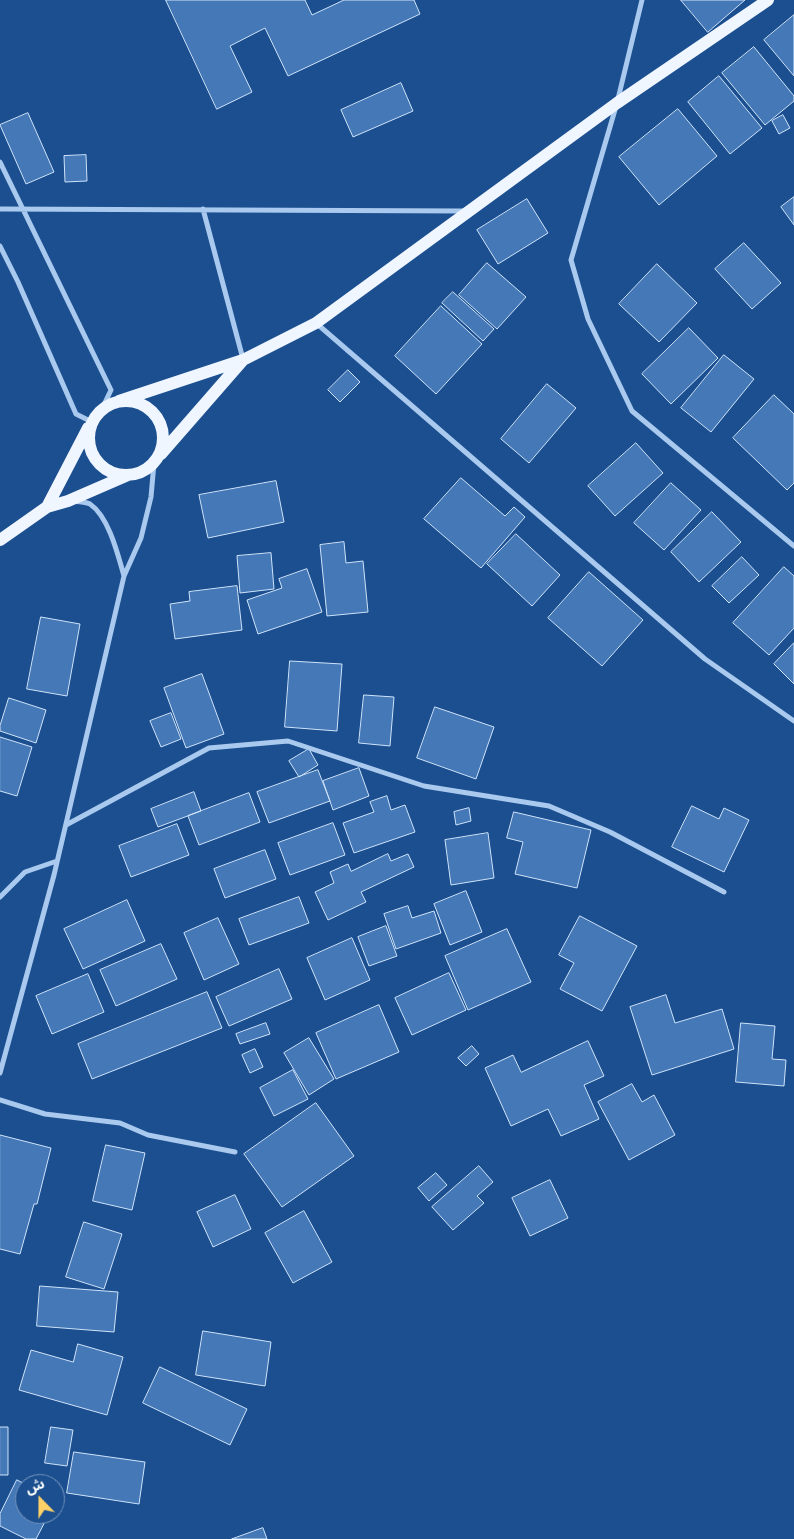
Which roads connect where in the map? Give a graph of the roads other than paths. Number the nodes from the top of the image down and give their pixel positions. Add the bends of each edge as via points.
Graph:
1 (642, 0) edge
2 (768, 0) edge
3 (617, 103) junction
4 (0, 162) edge
5 (21, 208) junction
6 (0, 209) edge
7 (203, 209) junction
8 (469, 211) junction
9 (0, 246) edge
10 (316, 322) junction
11 (243, 360) junction
12 (119, 402) junction
13 (101, 411) junction
14 (92, 422) junction
15 (155, 461) junction
16 (128, 475) junction
17 (68, 501) junction
18 (47, 507) junction
19 (0, 540) edge
20 (794, 546) edge
21 (124, 576) junction
22 (794, 721) edge
23 (66, 825) junction
24 (57, 861) junction
25 (724, 892) dead end
26 (0, 897) edge
27 (0, 1073) edge
28 (0, 1100) edge
29 (235, 1152) dead end

1 - 3 street
2 - 3 main road
3 - 8 main road
3 - 20 street via 571,260 588,319 632,412
4 - 5 street
5 - 6 street
5 - 7 street
5 - 13 street via 110,390
7 - 8 street
7 - 11 street
8 - 10 main road
9 - 14 street via 76,414
10 - 11 main road
10 - 22 street via 705,659
11 - 12 main road
11 - 15 main road
12 - 13 main road
12 - 15 main road via 132,401 144,405 161,424 164,439
13 - 14 main road
14 - 16 main road via 89,434 95,458 111,472
14 - 18 main road
15 - 16 main road via 144,471
15 - 21 street via 151,497 141,538
16 - 17 main road
17 - 18 main road
17 - 21 street via 89,504 103,518
18 - 19 main road
21 - 23 street
23 - 24 street
23 - 25 street via 209,748 288,741 424,786 549,806 610,832
24 - 26 street via 26,872
24 - 27 street
28 - 29 street via 45,1114 120,1123 148,1135

